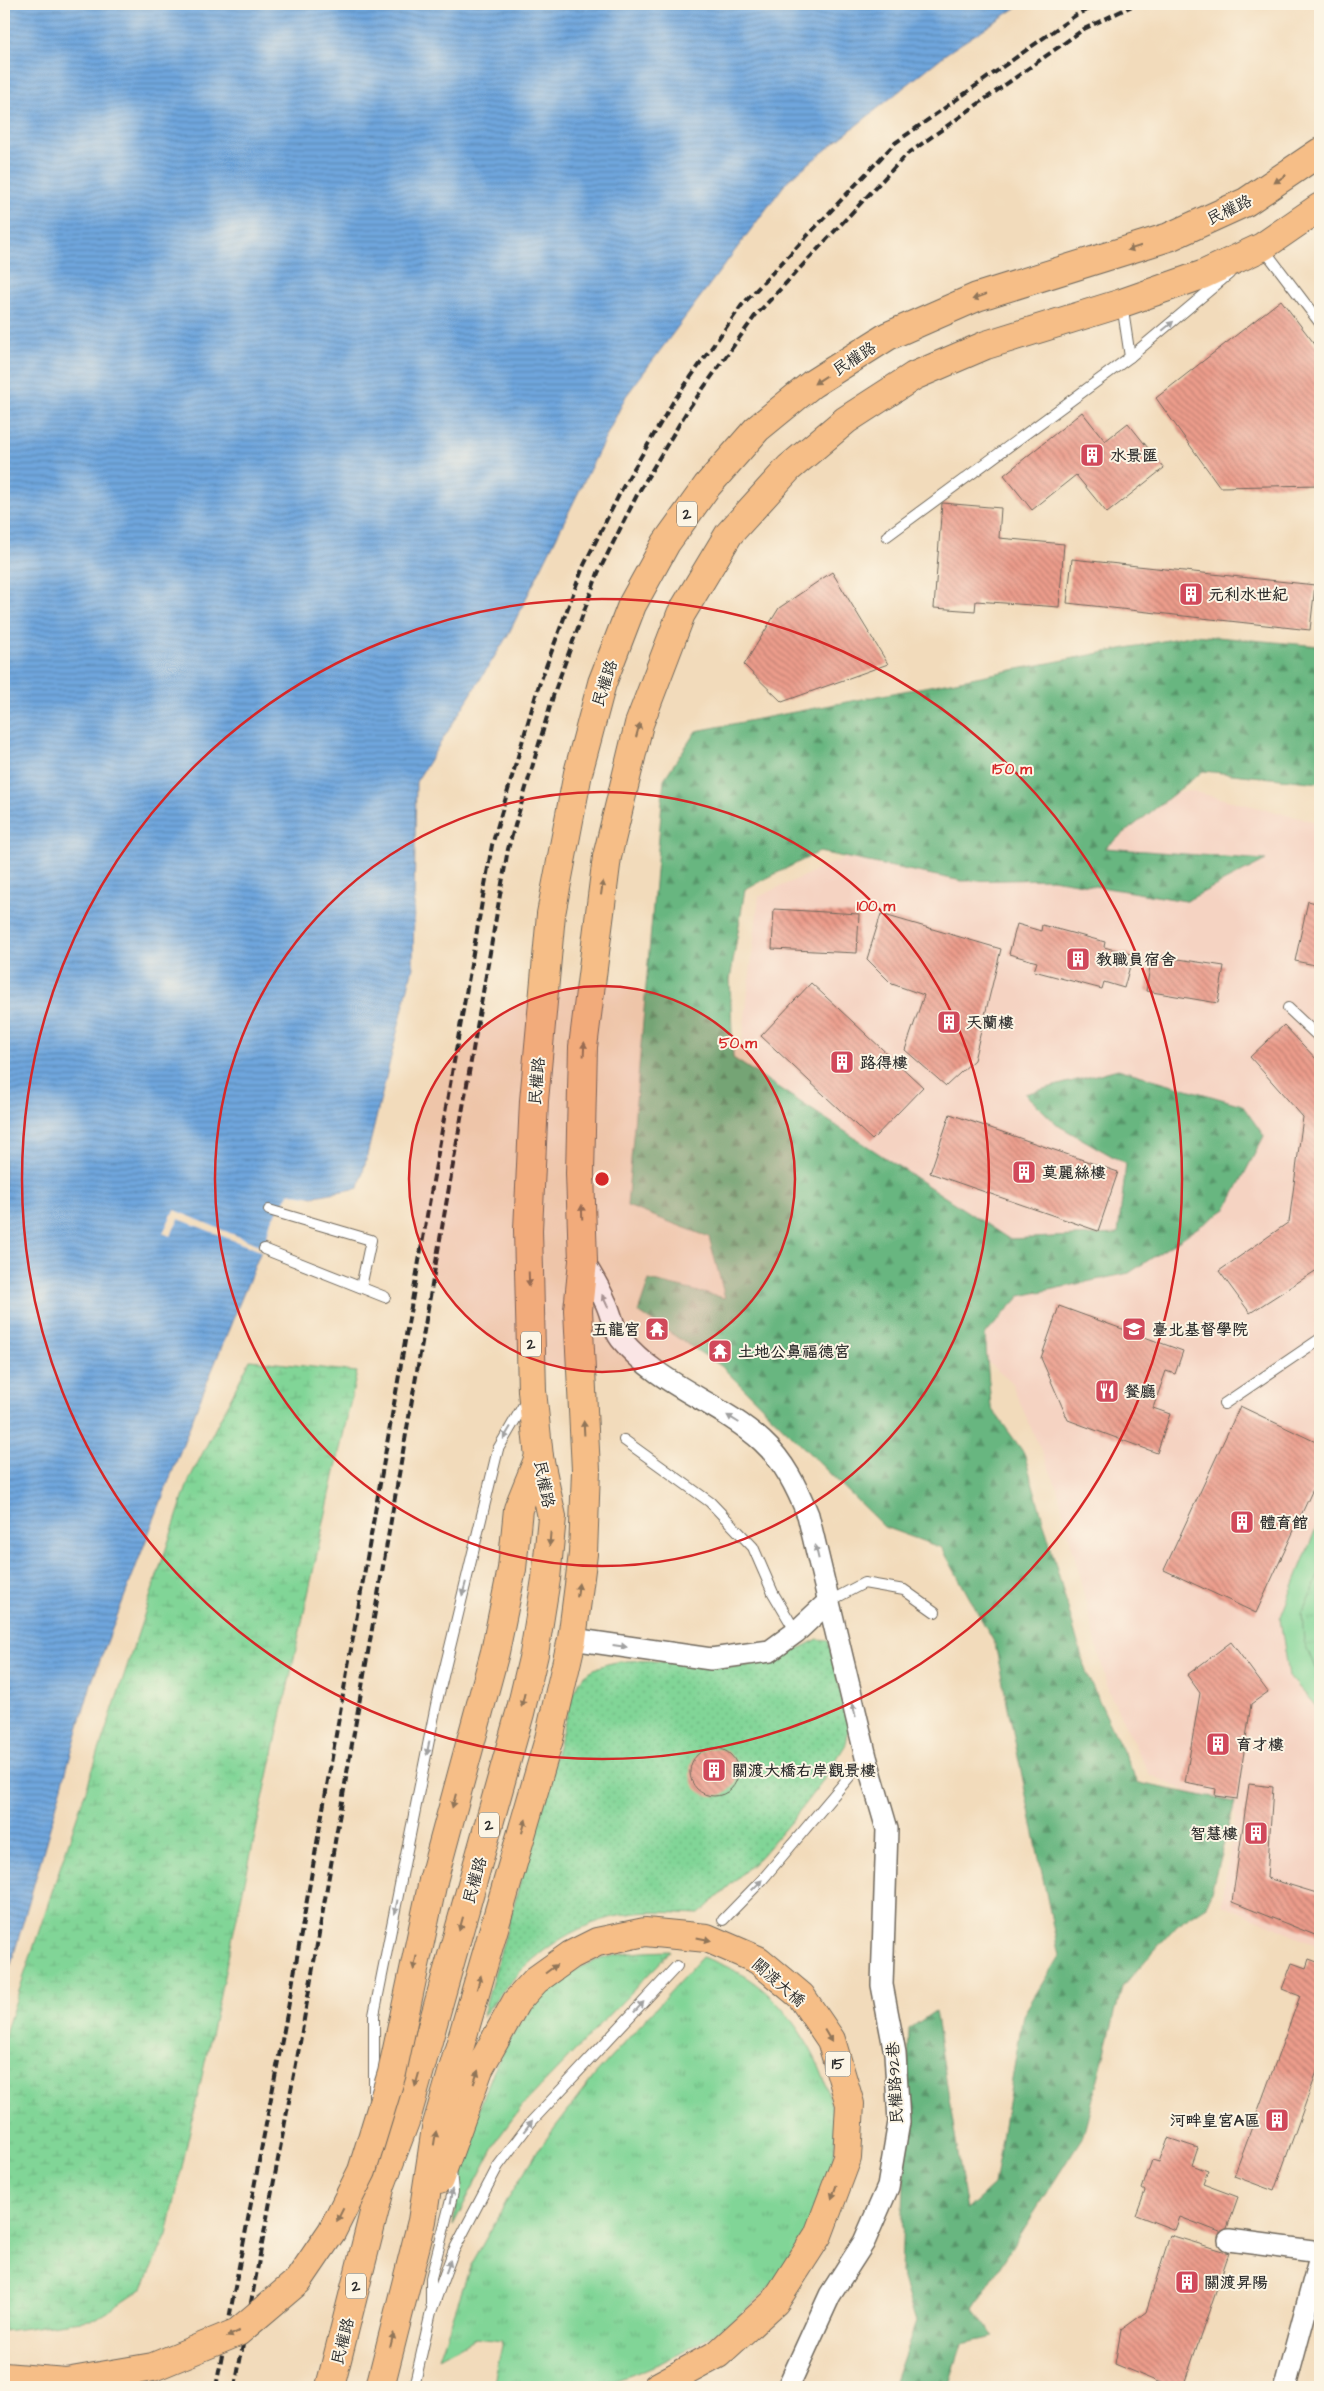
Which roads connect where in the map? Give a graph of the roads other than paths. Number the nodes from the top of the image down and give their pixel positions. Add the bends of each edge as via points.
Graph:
1 (1320, 152) edge
2 (1320, 207) edge
3 (1262, 247) junction
4 (1122, 303) junction
5 (1320, 323) edge
6 (1130, 357) junction
7 (887, 536) dead end
8 (1288, 1008) dead end
9 (1320, 1038) edge
10 (269, 1210) dead end
11 (264, 1249) dead end
12 (583, 1261) junction
13 (361, 1287) junction
14 (385, 1297) dead end
15 (1320, 1339) edge
16 (532, 1391) junction
17 (1224, 1404) dead end
18 (624, 1440) dead end
19 (539, 1457) junction
20 (828, 1602) junction
21 (935, 1612) dead end
22 (796, 1632) junction
23 (572, 1639) junction
24 (866, 1758) junction
25 (723, 1920) dead end
26 (677, 1966) dead end
27 (449, 2157) junction
28 (378, 2169) junction
29 (422, 2221) junction
30 (1229, 2240) dead end
31 (1320, 2252) edge
32 (1320, 2257) edge
33 (431, 2312) junction
34 (4, 2377) edge
35 (330, 2387) edge
36 (380, 2387) edge
37 (414, 2387) edge
38 (657, 2387) edge
39 (788, 2387) edge
40 (1286, 2387) edge

1 -> 16 main road, 民權路 / 2 via 1246,202 1169,237 977,297 888,336 812,384 757,429 707,486 666,543 632,604 602,683 578,772 551,914 534,1101 528,1230
2 - 3 main road, 民權路 / 2
3 - 4 main road, 民權路 / 2 via 1202,275
3 - 5 lane
6 -> 3 lane
4 - 6 lane
12 -> 4 main road, 民權路 / 2 via 580,1174 584,1047 607,857 639,724 681,614 730,534 788,468 846,420 914,376 986,346
6 - 7 lane
8 - 9 lane
10 - 13 lane via 372,1240
11 - 13 lane
20 -> 12 street, 民權路 via 808,1514 782,1464 764,1442 648,1366 620,1338 606,1301
23 -> 12 main road, 民權路 / 2 via 583,1554 586,1470 578,1310
13 - 14 lane
15 - 17 lane
16 - 19 main road, 民權路 / 2
16 -> 28 lane via 498,1449 434,1715 374,2016
18 - 22 lane via 710,1502 753,1547 773,1593
19 -> 28 main road, 民權路 / 2 via 552,1517 534,1654 410,2106
19 -> 34 main road, bridge via 518,1509 512,1568 495,1652 433,1881 392,2073 362,2171 332,2231 298,2281 238,2332 153,2367 66,2382
20 - 21 lane via 864,1583 904,1590
20 - 22 street
24 -> 20 street, 民權路
23 -> 22 street via 711,1659 770,1650
29 -> 23 main road, 民權路 / 2 via 436,2128 549,1739
25 -> 24 lane via 769,1873
24 - 39 street, 民權路92巷 via 887,1829 882,1985 895,2053 899,2122 888,2188 864,2242 830,2295
33 -> 26 lane via 453,2252 498,2166 531,2122
27 - 29 main road, 關渡大橋 / 15
33 -> 27 lane via 431,2278 452,2192
27 -> 38 main road, 關渡大橋 / 15 via 479,2069 516,2002 536,1980 571,1954 597,1942 646,1932 708,1938 758,1960 801,1996 831,2040 850,2104 847,2158 818,2235 775,2302 718,2354
28 - 35 main road, 民權路 / 2
36 -> 29 main road, 民權路 / 2
30 - 31 street
32 - 40 street
33 - 37 lane

